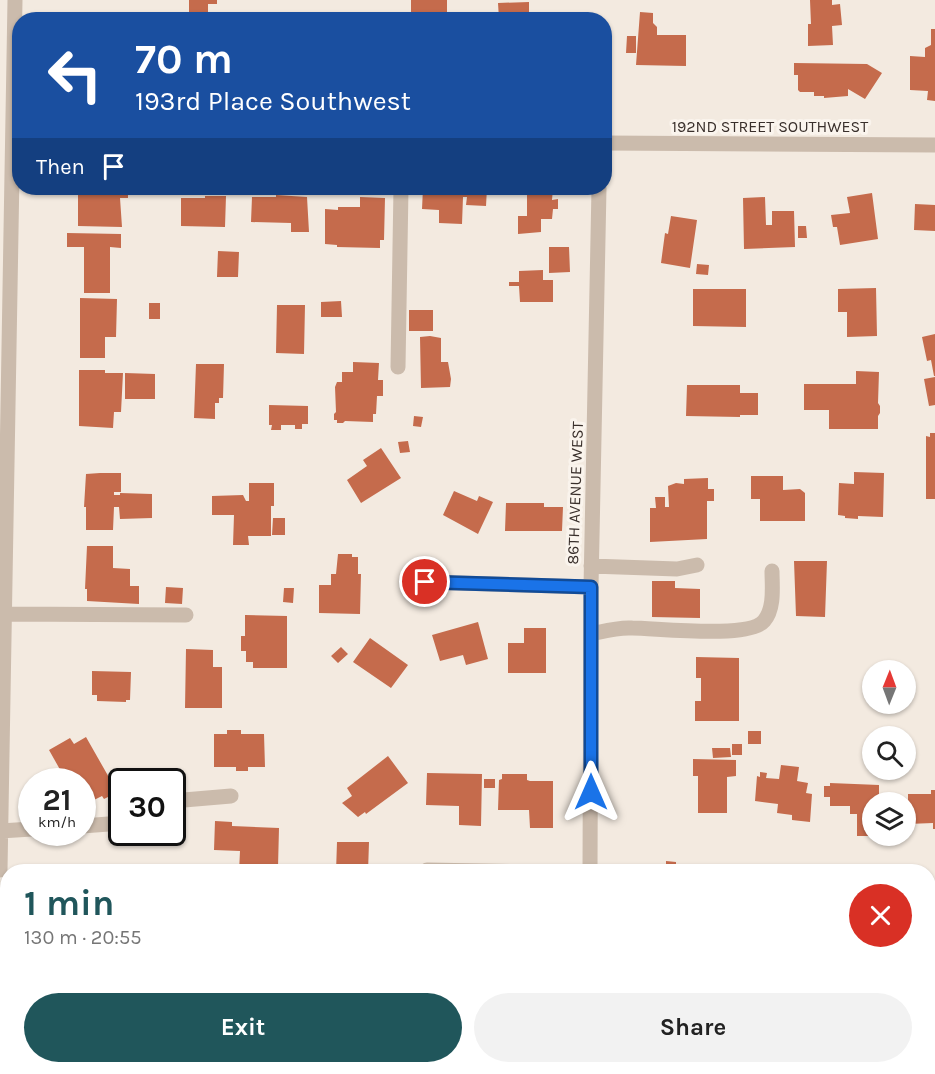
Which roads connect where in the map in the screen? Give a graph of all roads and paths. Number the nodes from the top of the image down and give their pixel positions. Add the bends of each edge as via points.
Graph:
1 (12, 79) edge
2 (10, 131) edge
3 (612, 142) edge
4 (935, 145) edge
5 (401, 195) edge
6 (600, 195) edge
7 (398, 367) dead end
8 (697, 565) dead end
9 (591, 566) junction
10 (772, 571) dead end
11 (425, 582) dead end
12 (591, 587) junction
13 (4, 614) junction
14 (186, 615) dead end
15 (591, 634) junction
16 (1, 723) edge
17 (231, 796) dead end
18 (186, 800) edge
19 (18, 830) edge
20 (0, 831) edge
21 (590, 864) edge
22 (0, 870) edge

1 - 2 street
2 - 13 street
3 - 4 street, 192ND STREET SOUTHWEST
5 - 7 street
6 - 9 street, 86TH AVENUE WEST
8 - 9 street
9 - 12 street, 86TH AVENUE WEST
10 - 15 street via 771,605 765,621 753,628 734,631 632,627
11 - 12 street
12 - 15 street, 86TH AVENUE WEST
13 - 14 street
13 - 16 street
15 - 21 street, 86TH AVENUE WEST
16 - 20 street
17 - 18 street
19 - 20 street
20 - 22 street

